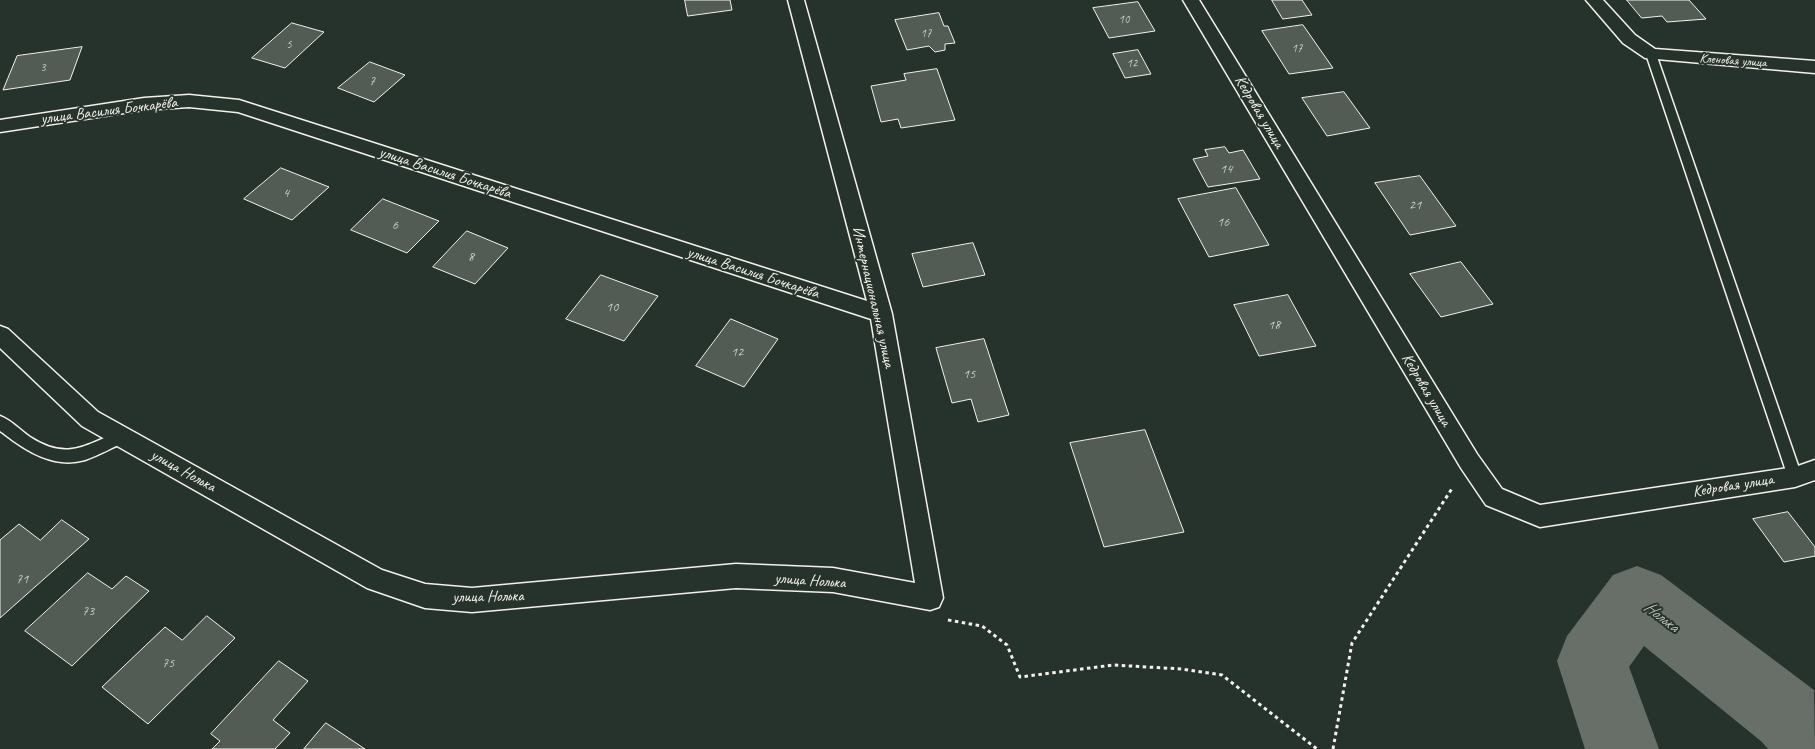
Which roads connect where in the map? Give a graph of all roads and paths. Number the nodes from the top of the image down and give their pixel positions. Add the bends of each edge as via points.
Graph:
1 (796, 0) edge
2 (1191, 0) edge
3 (1594, 0) edge
4 (1651, 54) junction
5 (1815, 67) edge
6 (0, 126) edge
7 (881, 314) junction
8 (0, 335) edge
9 (0, 422) edge
10 (122, 437) junction
11 (1469, 461) junction
12 (1815, 470) edge
13 (1795, 477) junction
14 (930, 598) junction
15 (1317, 749) edge
16 (1332, 749) edge

1 - 7 street, Интернациональная улица
2 - 11 street, Кедровая улица
3 - 4 street via 1629,40
4 - 5 street, Кленовая улица
4 - 13 lane
6 - 7 street, улица Василия Бочкарёва via 144,104 189,101 239,106
7 - 14 street, Интернациональная улица
8 - 10 street, улица Нолька via 90,419
9 - 10 lane via 30,446 57,456 79,455
10 - 14 street, улица Нолька via 376,580 425,596 472,600 736,576 833,580
11 - 13 street, Кедровая улица via 1494,496 1540,516
11 - 16 path via 1352,643
12 - 13 street, Кедровая улица
14 - 15 path via 938,618 982,626 1007,644 1020,677 1114,665 1182,669 1222,675

